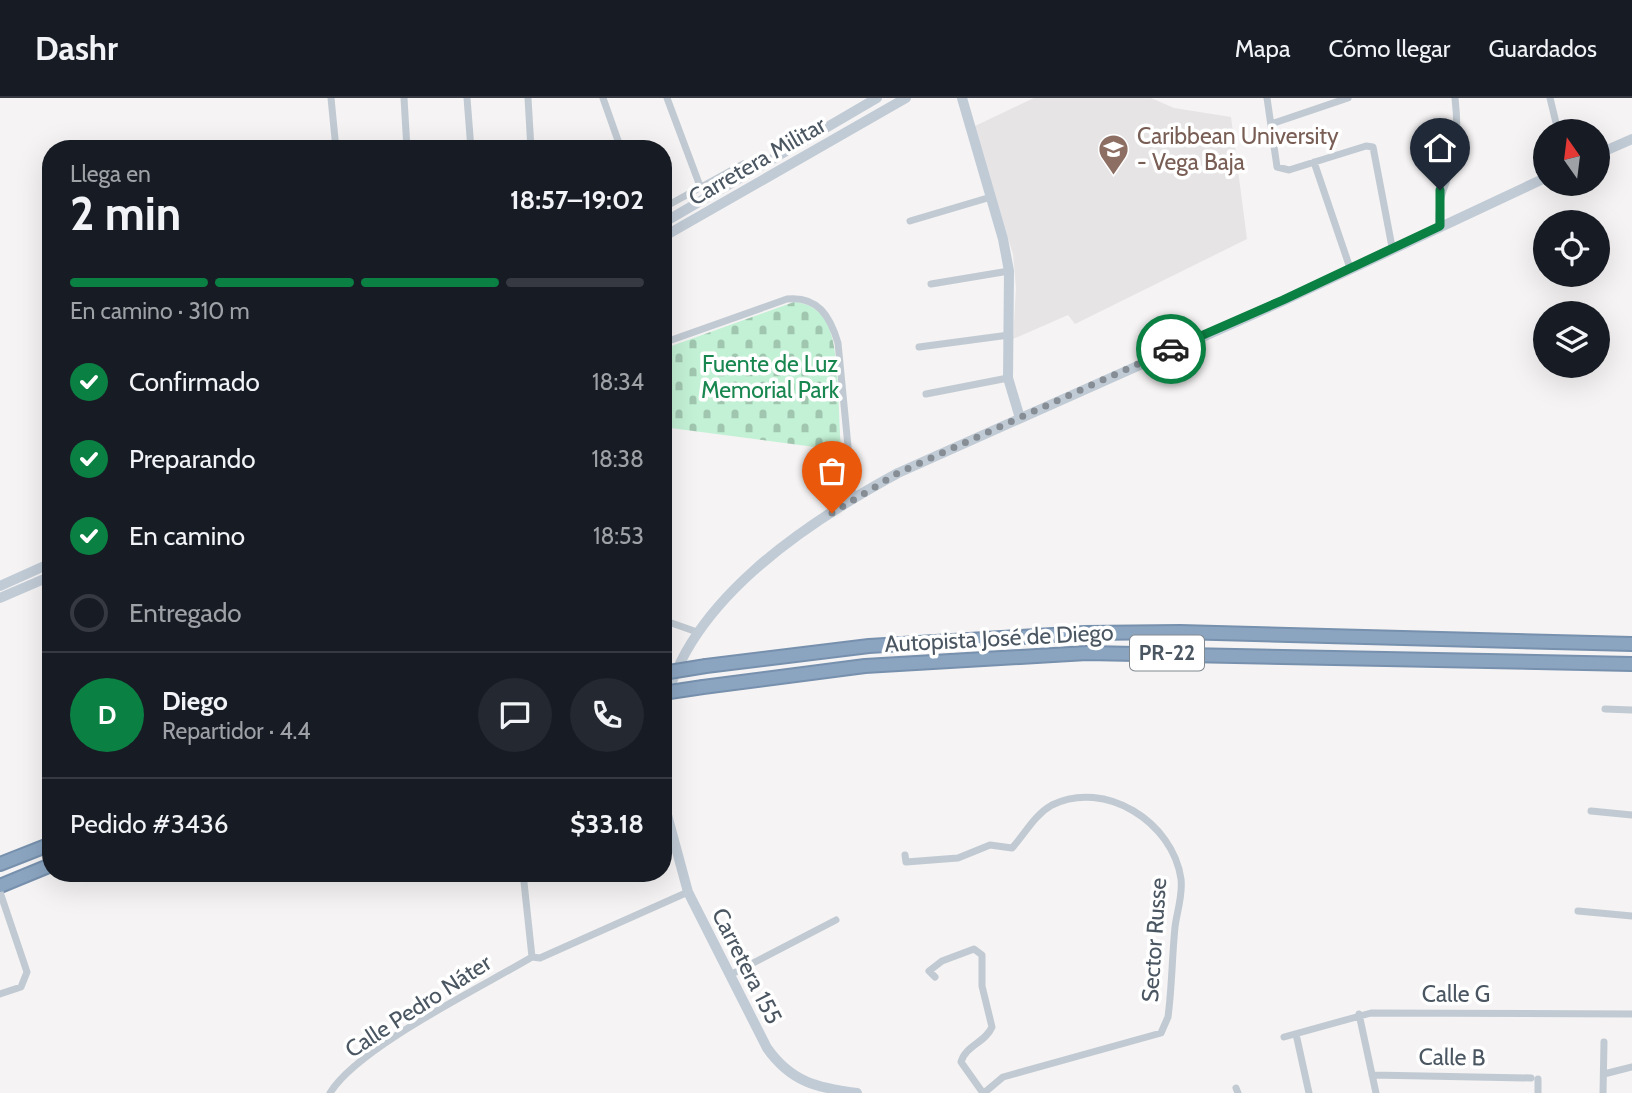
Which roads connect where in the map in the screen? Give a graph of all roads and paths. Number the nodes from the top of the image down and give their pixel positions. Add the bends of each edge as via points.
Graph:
1 (331, 98) edge
2 (404, 98) edge
3 (467, 98) edge
4 (528, 98) edge
5 (603, 98) edge
6 (667, 98) edge
7 (877, 98) edge
8 (906, 98) edge
9 (962, 98) edge
10 (1267, 98) edge
11 (1348, 98) edge
12 (1455, 98) edge
13 (1550, 98) edge
14 (1555, 119) edge
15 (1271, 124) junction
16 (1632, 139) edge
17 (335, 140) edge
18 (406, 140) edge
19 (470, 140) edge
20 (530, 140) edge
21 (618, 140) edge
22 (1610, 149) edge
23 (1314, 162) junction
24 (748, 173) junction
25 (1533, 183) edge
26 (700, 186) junction
27 (991, 197) junction
28 (672, 203) edge
29 (672, 218) edge
30 (910, 221) dead end
31 (1440, 226) junction
32 (672, 232) edge
33 (1392, 247) junction
34 (1350, 268) junction
35 (1009, 271) junction
36 (931, 284) dead end
37 (1009, 335) junction
38 (672, 340) edge
39 (919, 347) dead end
40 (1008, 378) junction
41 (926, 394) dead end
42 (1020, 418) junction
43 (853, 498) junction
44 (42, 568) edge
45 (42, 580) edge
46 (0, 586) edge
47 (0, 598) edge
48 (672, 623) edge
49 (696, 632) junction
50 (1632, 644) edge
51 (1632, 664) edge
52 (672, 672) edge
53 (672, 680) edge
54 (672, 692) edge
55 (1605, 709) dead end
56 (1632, 710) edge
57 (1591, 811) dead end
58 (1632, 815) edge
59 (672, 833) edge
60 (42, 848) edge
61 (905, 855) dead end
62 (0, 864) edge
63 (42, 869) edge
64 (524, 882) edge
65 (0, 886) edge
66 (0, 892) edge
67 (688, 892) junction
68 (1578, 911) dead end
69 (1632, 916) edge
70 (836, 920) dead end
71 (532, 957) junction
72 (730, 975) junction
73 (935, 977) dead end
74 (0, 994) edge
75 (1359, 1014) junction
76 (1632, 1014) edge
77 (1296, 1034) junction
78 (1284, 1037) dead end
79 (1604, 1042) dead end
80 (1632, 1067) edge
81 (1604, 1074) junction
82 (1372, 1075) junction
83 (330, 1093) edge
84 (857, 1093) edge
85 (984, 1093) edge
86 (1309, 1093) edge
87 (1376, 1093) edge
88 (1538, 1093) edge
89 (1604, 1093) edge

1 - 17 street
2 - 18 street
3 - 19 street
4 - 20 street
5 - 21 street
6 - 26 street
7 - 24 street, Carretera Militar
8 - 32 street, Carretera Militar
9 - 27 street
10 - 15 street
11 - 15 street
12 - 31 street via 1454,156 1440,190
13 - 14 street
15 - 23 street via 1277,167 1289,170
16 - 22 street
23 - 33 street via 1373,147
23 - 34 street
24 - 26 street via 743,164
24 - 29 street, Carretera Militar
25 - 31 street
26 - 28 street
27 - 30 street
27 - 35 street
31 - 33 street
33 - 34 street
34 - 42 street
35 - 36 street
35 - 37 street
37 - 39 street
37 - 40 street
38 - 43 street via 787,299 803,297 819,306 831,320 838,343
40 - 41 street
40 - 42 street
42 - 43 street
43 - 49 street via 752,571
44 - 46 street
45 - 47 street
48 - 49 street
49 - 53 street
50 - 52 highway, Autopista José de Diego / PR-22, bridge via 1085,633 869,646
51 - 54 highway, Autopista José de Diego / PR-22, bridge via 1087,653 865,666
55 - 56 street
57 - 58 street
59 - 67 street, Carretera 155
60 - 62 highway
61 - 85 street, Sector Russe via 906,862 958,858 985,846 1012,848 1049,807 1093,797 1110,799 1135,813 1163,837 1174,856 1181,890 1168,1017 1161,1033 1003,1077
63 - 65 highway
64 - 71 street
66 - 74 street via 27,972 20,986
67 - 71 street, Calle Pedro Náter via 540,958
67 - 72 street, Carretera 155
68 - 69 street
70 - 72 street
71 - 83 street, Calle Pedro Náter via 382,1046 336,1082
72 - 84 street, Carretera 155 via 780,1066 800,1081
73 - 85 street, Sector Russe via 929,971 942,961 974,949 982,955 982,986 992,1027 961,1062
75 - 76 street, Calle G
75 - 77 street, Calle G
75 - 82 street
77 - 78 street, Calle G
77 - 86 street
79 - 81 street
80 - 81 street
81 - 89 street
82 - 87 street
82 - 88 street, Calle B via 1535,1078

